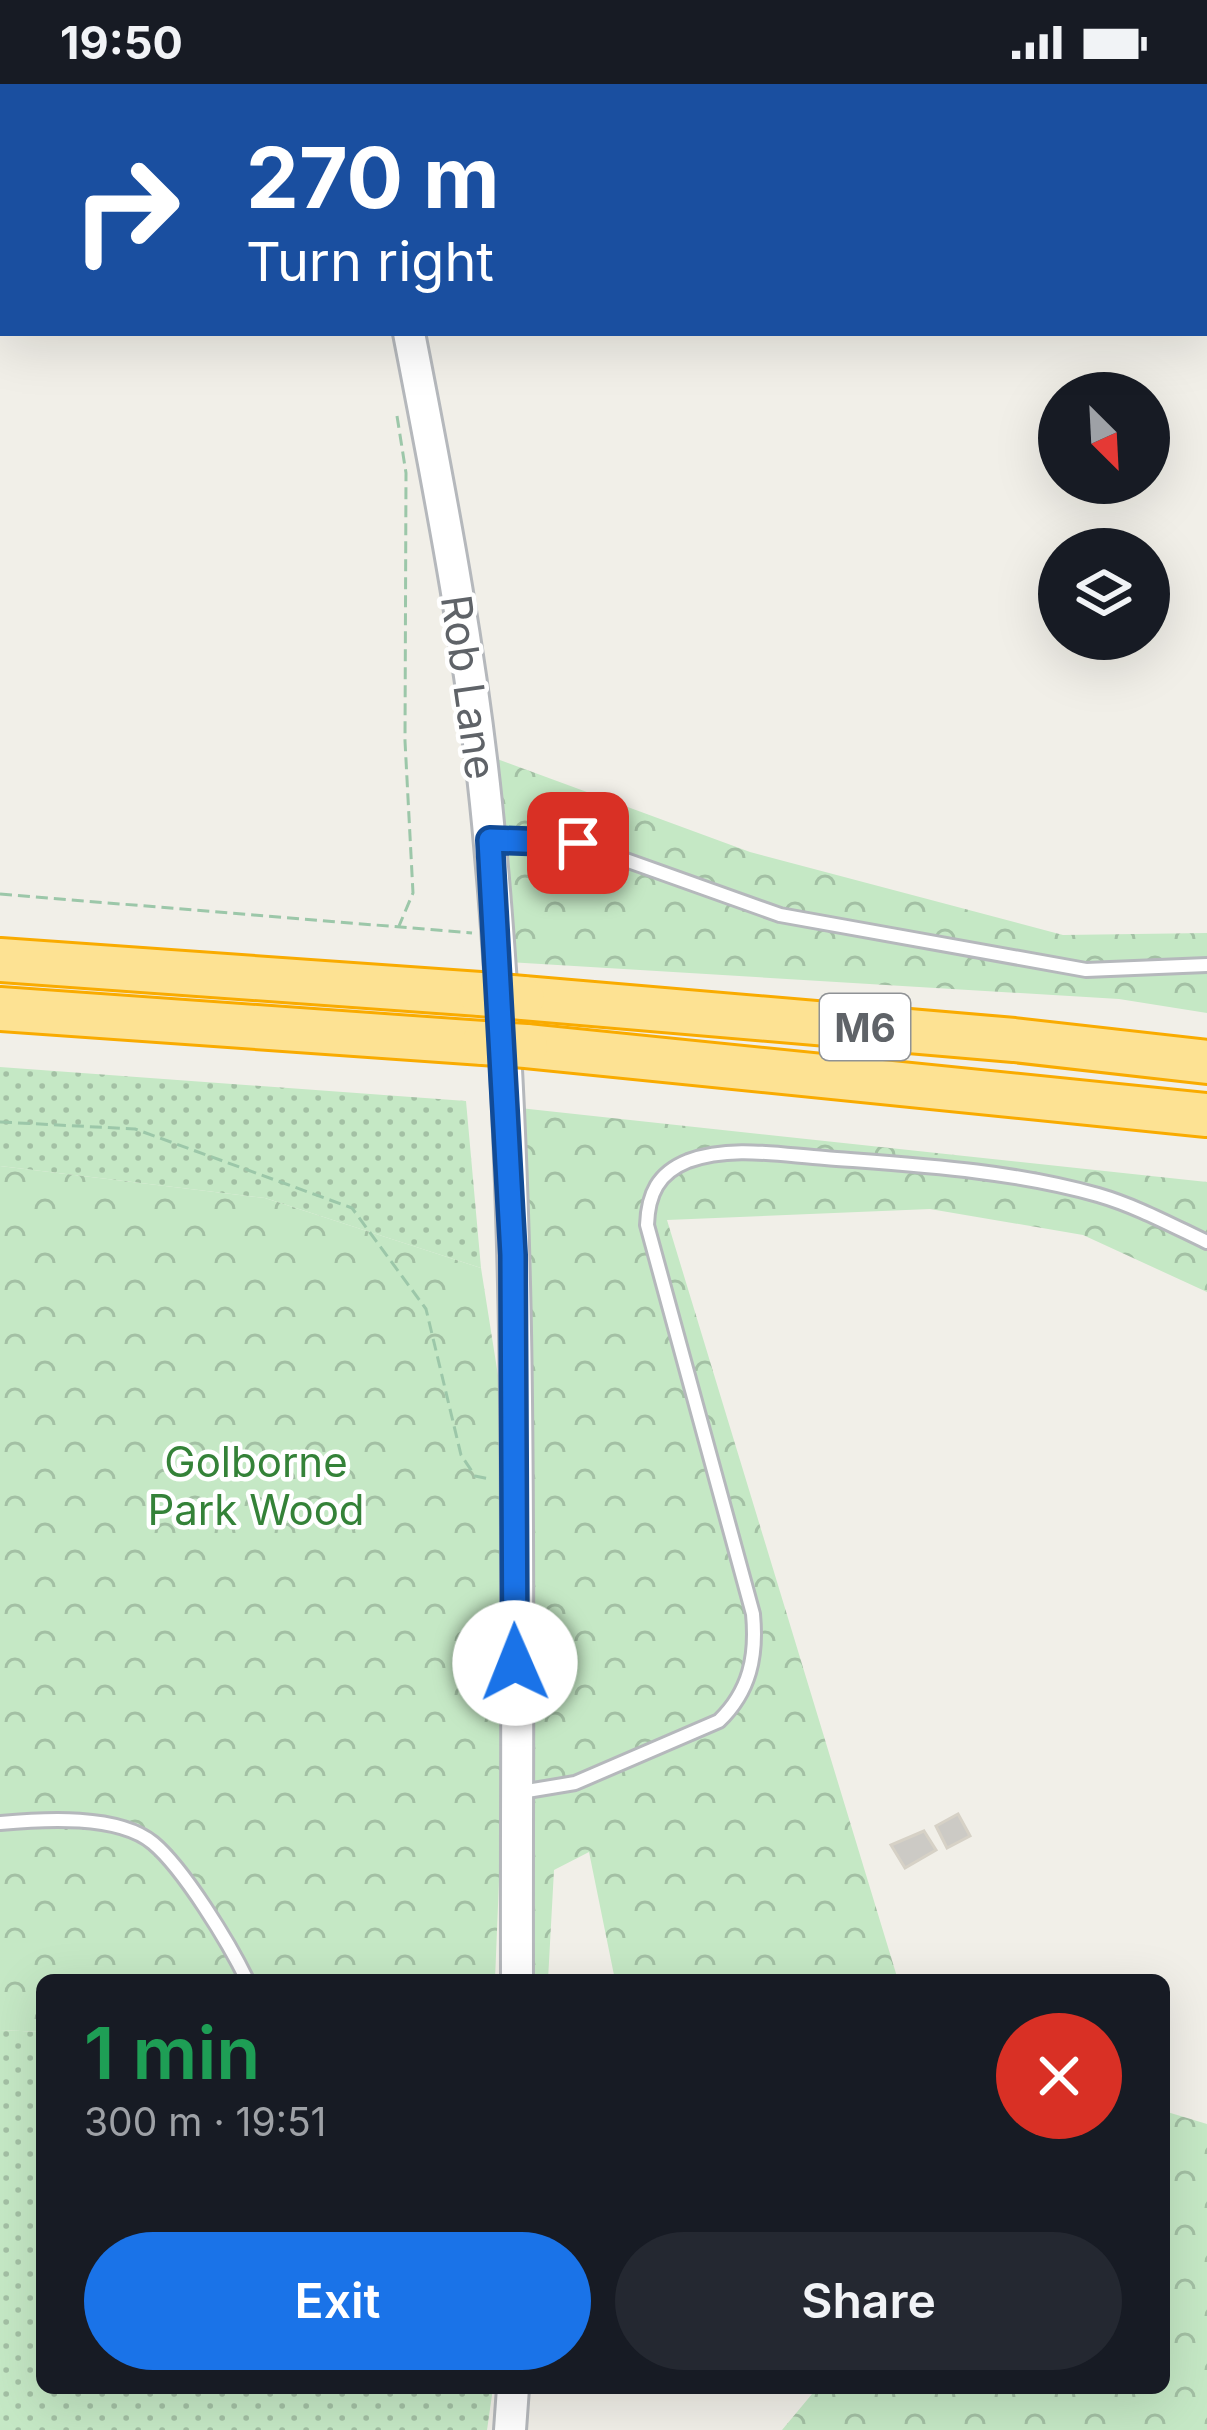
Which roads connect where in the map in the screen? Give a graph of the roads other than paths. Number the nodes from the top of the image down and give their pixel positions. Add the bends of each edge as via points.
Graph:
1 (411, 336) edge
2 (490, 840) junction
3 (0, 960) edge
4 (1207, 965) edge
5 (0, 1010) edge
6 (1207, 1038) edge
7 (1014, 1040) junction
8 (1207, 1062) edge
9 (1013, 1093) junction
10 (1207, 1115) edge
11 (1207, 1135) edge
12 (1207, 1243) edge
13 (517, 1793) junction
14 (0, 1823) edge
15 (244, 1974) edge
16 (517, 1974) edge
17 (513, 2394) edge
18 (510, 2430) edge

1 - 2 street, Rob Lane via 451,549
2 - 4 lane via 578,843 780,915 1086,970
2 - 13 street, Rob Lane via 513,1255
3 - 7 highway, M6, bridge
5 - 9 highway, M6, bridge via 526,1046
6 - 7 highway
7 - 8 highway, M6
9 - 10 highway, M6
9 - 11 highway
12 - 13 lane via 1154,1216 1052,1183 737,1152 684,1162 663,1175 652,1189 647,1225 753,1614 754,1658 736,1705 719,1721 575,1784
13 - 16 street, Rob Lane
14 - 15 lane via 102,1822 152,1841 201,1901
17 - 18 street

